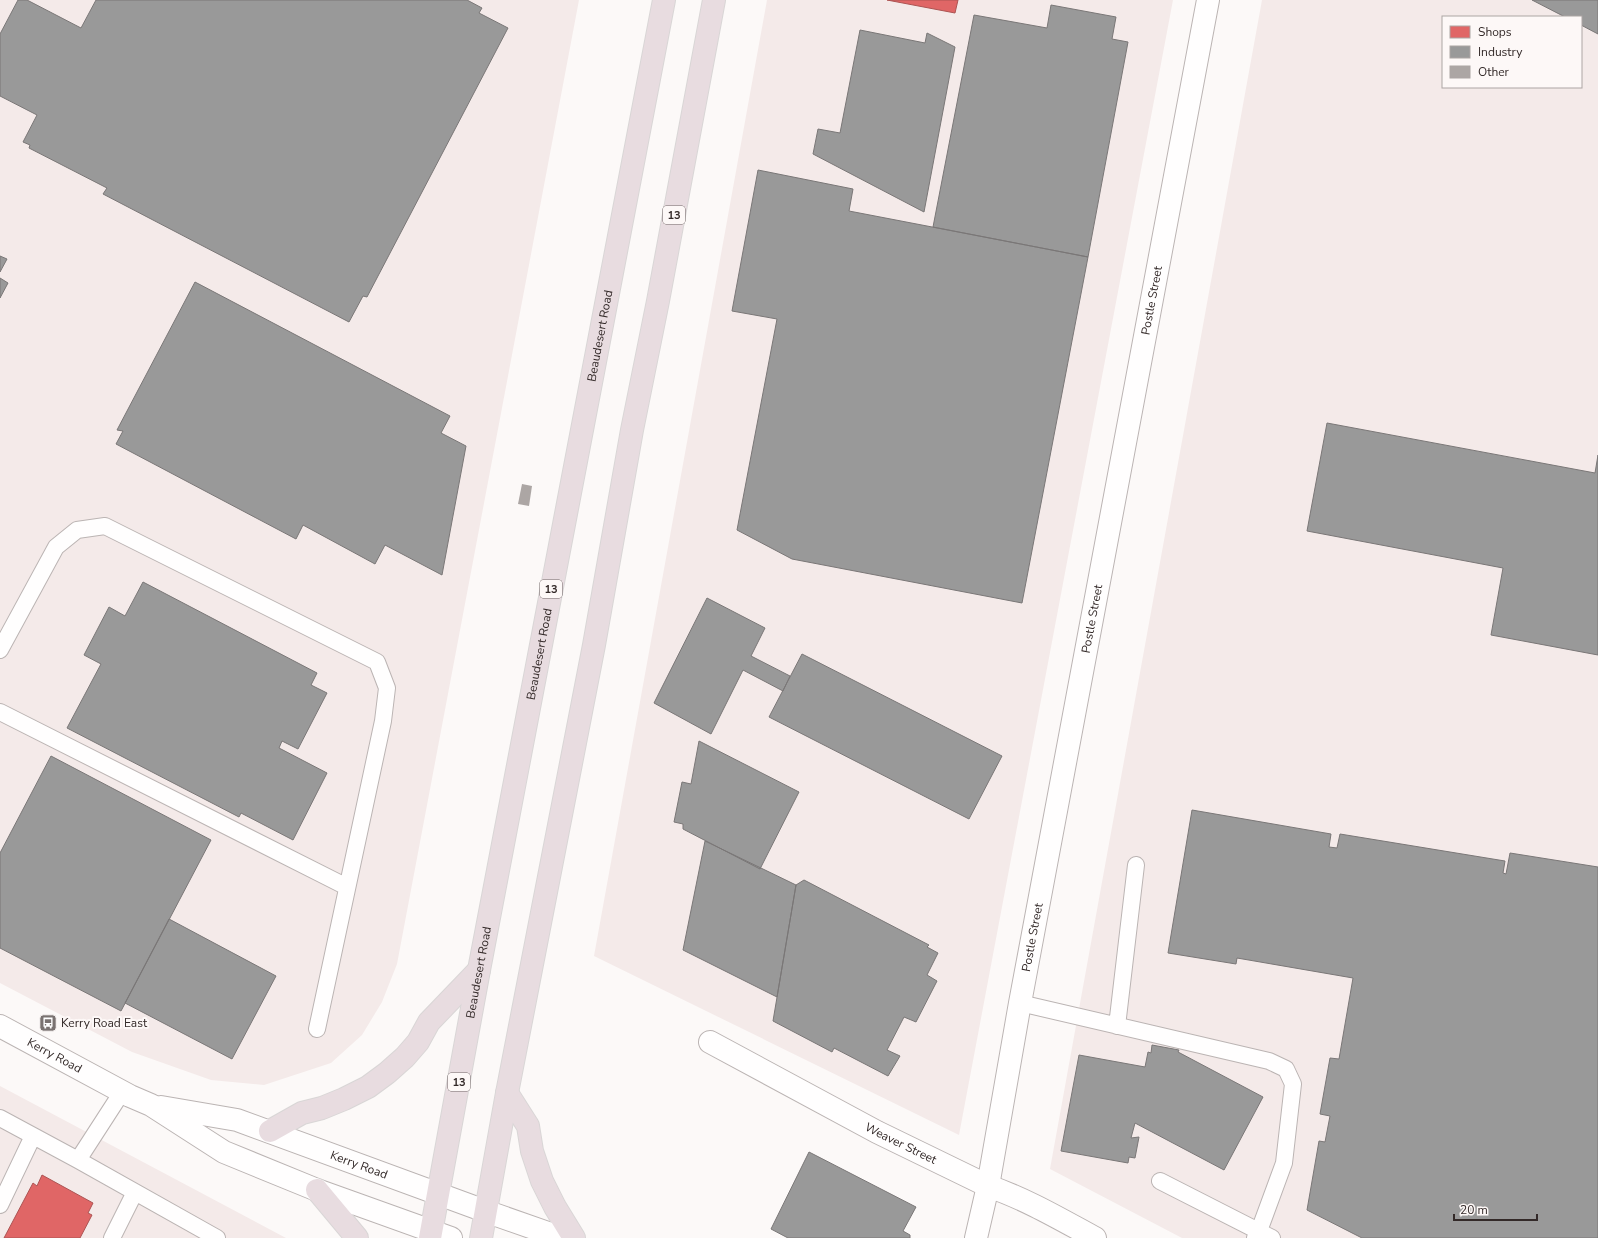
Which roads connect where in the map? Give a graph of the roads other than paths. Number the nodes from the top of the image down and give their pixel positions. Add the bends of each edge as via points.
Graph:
1 (664, 0) edge
2 (714, 0) edge
3 (1208, 0) edge
4 (0, 650) edge
5 (0, 712) edge
6 (1136, 865) dead end
7 (347, 887) junction
8 (479, 970) junction
9 (1020, 1003) junction
10 (0, 1026) edge
11 (1116, 1026) junction
12 (317, 1029) dead end
13 (710, 1042) dead end
14 (122, 1092) junction
15 (507, 1093) junction
16 (152, 1105) junction
17 (0, 1118) edge
18 (270, 1131) junction
19 (33, 1136) junction
20 (78, 1160) junction
21 (1160, 1181) dead end
22 (988, 1186) junction
23 (316, 1190) junction
24 (135, 1192) junction
25 (439, 1194) junction
26 (0, 1204) edge
27 (486, 1211) junction
28 (438, 1236) edge
29 (1262, 1236) edge
30 (112, 1238) edge
31 (217, 1238) edge
32 (357, 1238) edge
33 (481, 1238) edge
34 (562, 1238) edge
35 (574, 1238) edge
36 (976, 1238) edge
37 (1095, 1238) edge

1 - 8 highway, Beaudesert Road / 13
2 - 15 highway, 13 via 594,645
3 - 9 street, Postle Street
4 - 7 lane via 56,547 77,530 105,526 377,662 387,688 383,721
5 - 7 lane
6 - 11 lane
7 - 12 lane
8 - 18 highway via 429,1022 418,1042 387,1073 368,1087 344,1099 302,1113
8 - 25 highway, Beaudesert Road / 13
9 - 11 lane
9 - 22 street, Postle Street
10 - 14 street, Kerry Road
11 - 29 lane via 1269,1061 1286,1069 1293,1084 1284,1163
13 - 22 street, Weaver Street via 877,1132
14 - 16 street, Kerry Road
14 - 20 lane
15 - 27 highway, 13
15 - 35 highway via 528,1126 532,1151 542,1181
16 - 18 street, Kerry Road via 237,1120
16 - 23 street, Kerry Road via 224,1152
17 - 19 lane
18 - 25 street, Kerry Road
19 - 20 lane
19 - 26 lane
20 - 24 lane
21 - 29 lane
22 - 36 street, Postle Street
22 - 37 street, Weaver Street via 1038,1208
23 - 28 street, Kerry Road
23 - 32 highway
24 - 30 lane
24 - 31 lane
25 - 27 street, Kerry Road
25 - 28 highway, Beaudesert Road / 13
27 - 33 highway, 13
27 - 34 street, Kerry Road

